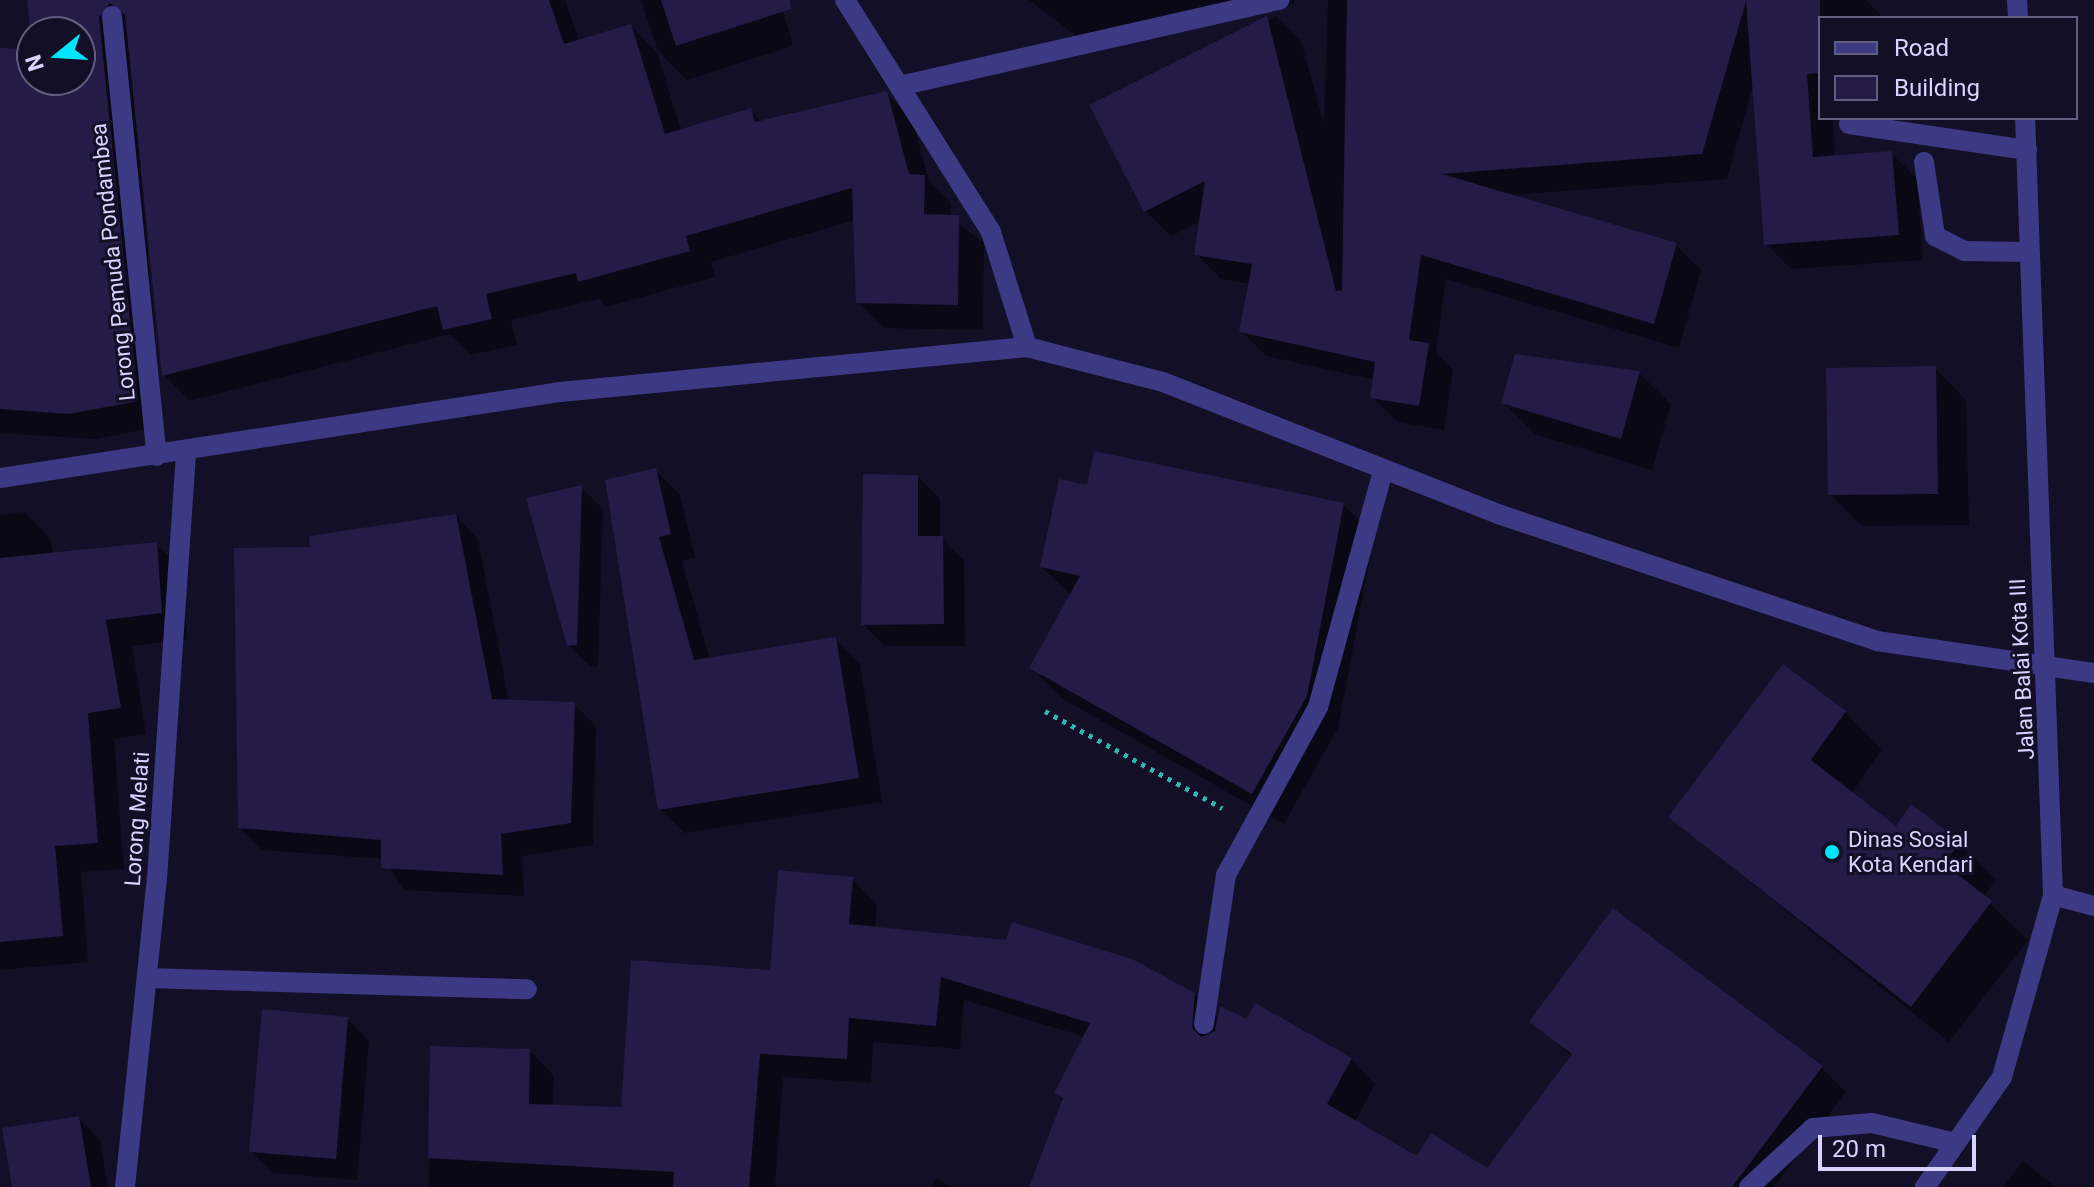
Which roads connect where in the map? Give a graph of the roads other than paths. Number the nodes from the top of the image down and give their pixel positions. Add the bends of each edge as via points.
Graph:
1 (845, 0) edge
2 (1279, 0) edge
3 (112, 16) dead end
4 (904, 85) junction
5 (2025, 120) edge
6 (1849, 124) dead end
7 (2027, 150) junction
8 (1924, 162) dead end
9 (2028, 252) junction
10 (1027, 347) junction
11 (186, 453) junction
12 (157, 456) junction
13 (1383, 471) junction
14 (0, 478) edge
15 (2044, 671) junction
16 (2094, 673) edge
17 (2053, 895) junction
18 (2094, 906) edge
19 (148, 978) junction
20 (527, 989) dead end
21 (1204, 1024) dead end
22 (1955, 1143) junction
23 (125, 1187) edge
24 (1749, 1187) edge
25 (1925, 1187) edge

1 - 4 street
2 - 4 street
3 - 12 street, Lorong Pemuda Pondambea
4 - 10 street via 991,232
5 - 7 street, Jalan Balai Kota III
6 - 7 street
7 - 9 street, Jalan Balai Kota III
8 - 9 street via 1935,236 1964,251
9 - 15 street, Jalan Balai Kota III
10 - 11 street via 560,392
10 - 13 street via 1163,382
11 - 12 street
11 - 19 street, Lorong Melati
12 - 14 street
13 - 15 street via 1877,641
13 - 21 street via 1318,707 1219,901
15 - 16 street
15 - 17 street, Jalan Balai Kota III
17 - 18 street
17 - 22 street, Jalan Balai Kota III via 2002,1077
19 - 20 street
19 - 23 street, Lorong Melati
22 - 24 street via 1872,1123 1813,1128
22 - 25 street, Jalan Balai Kota III

